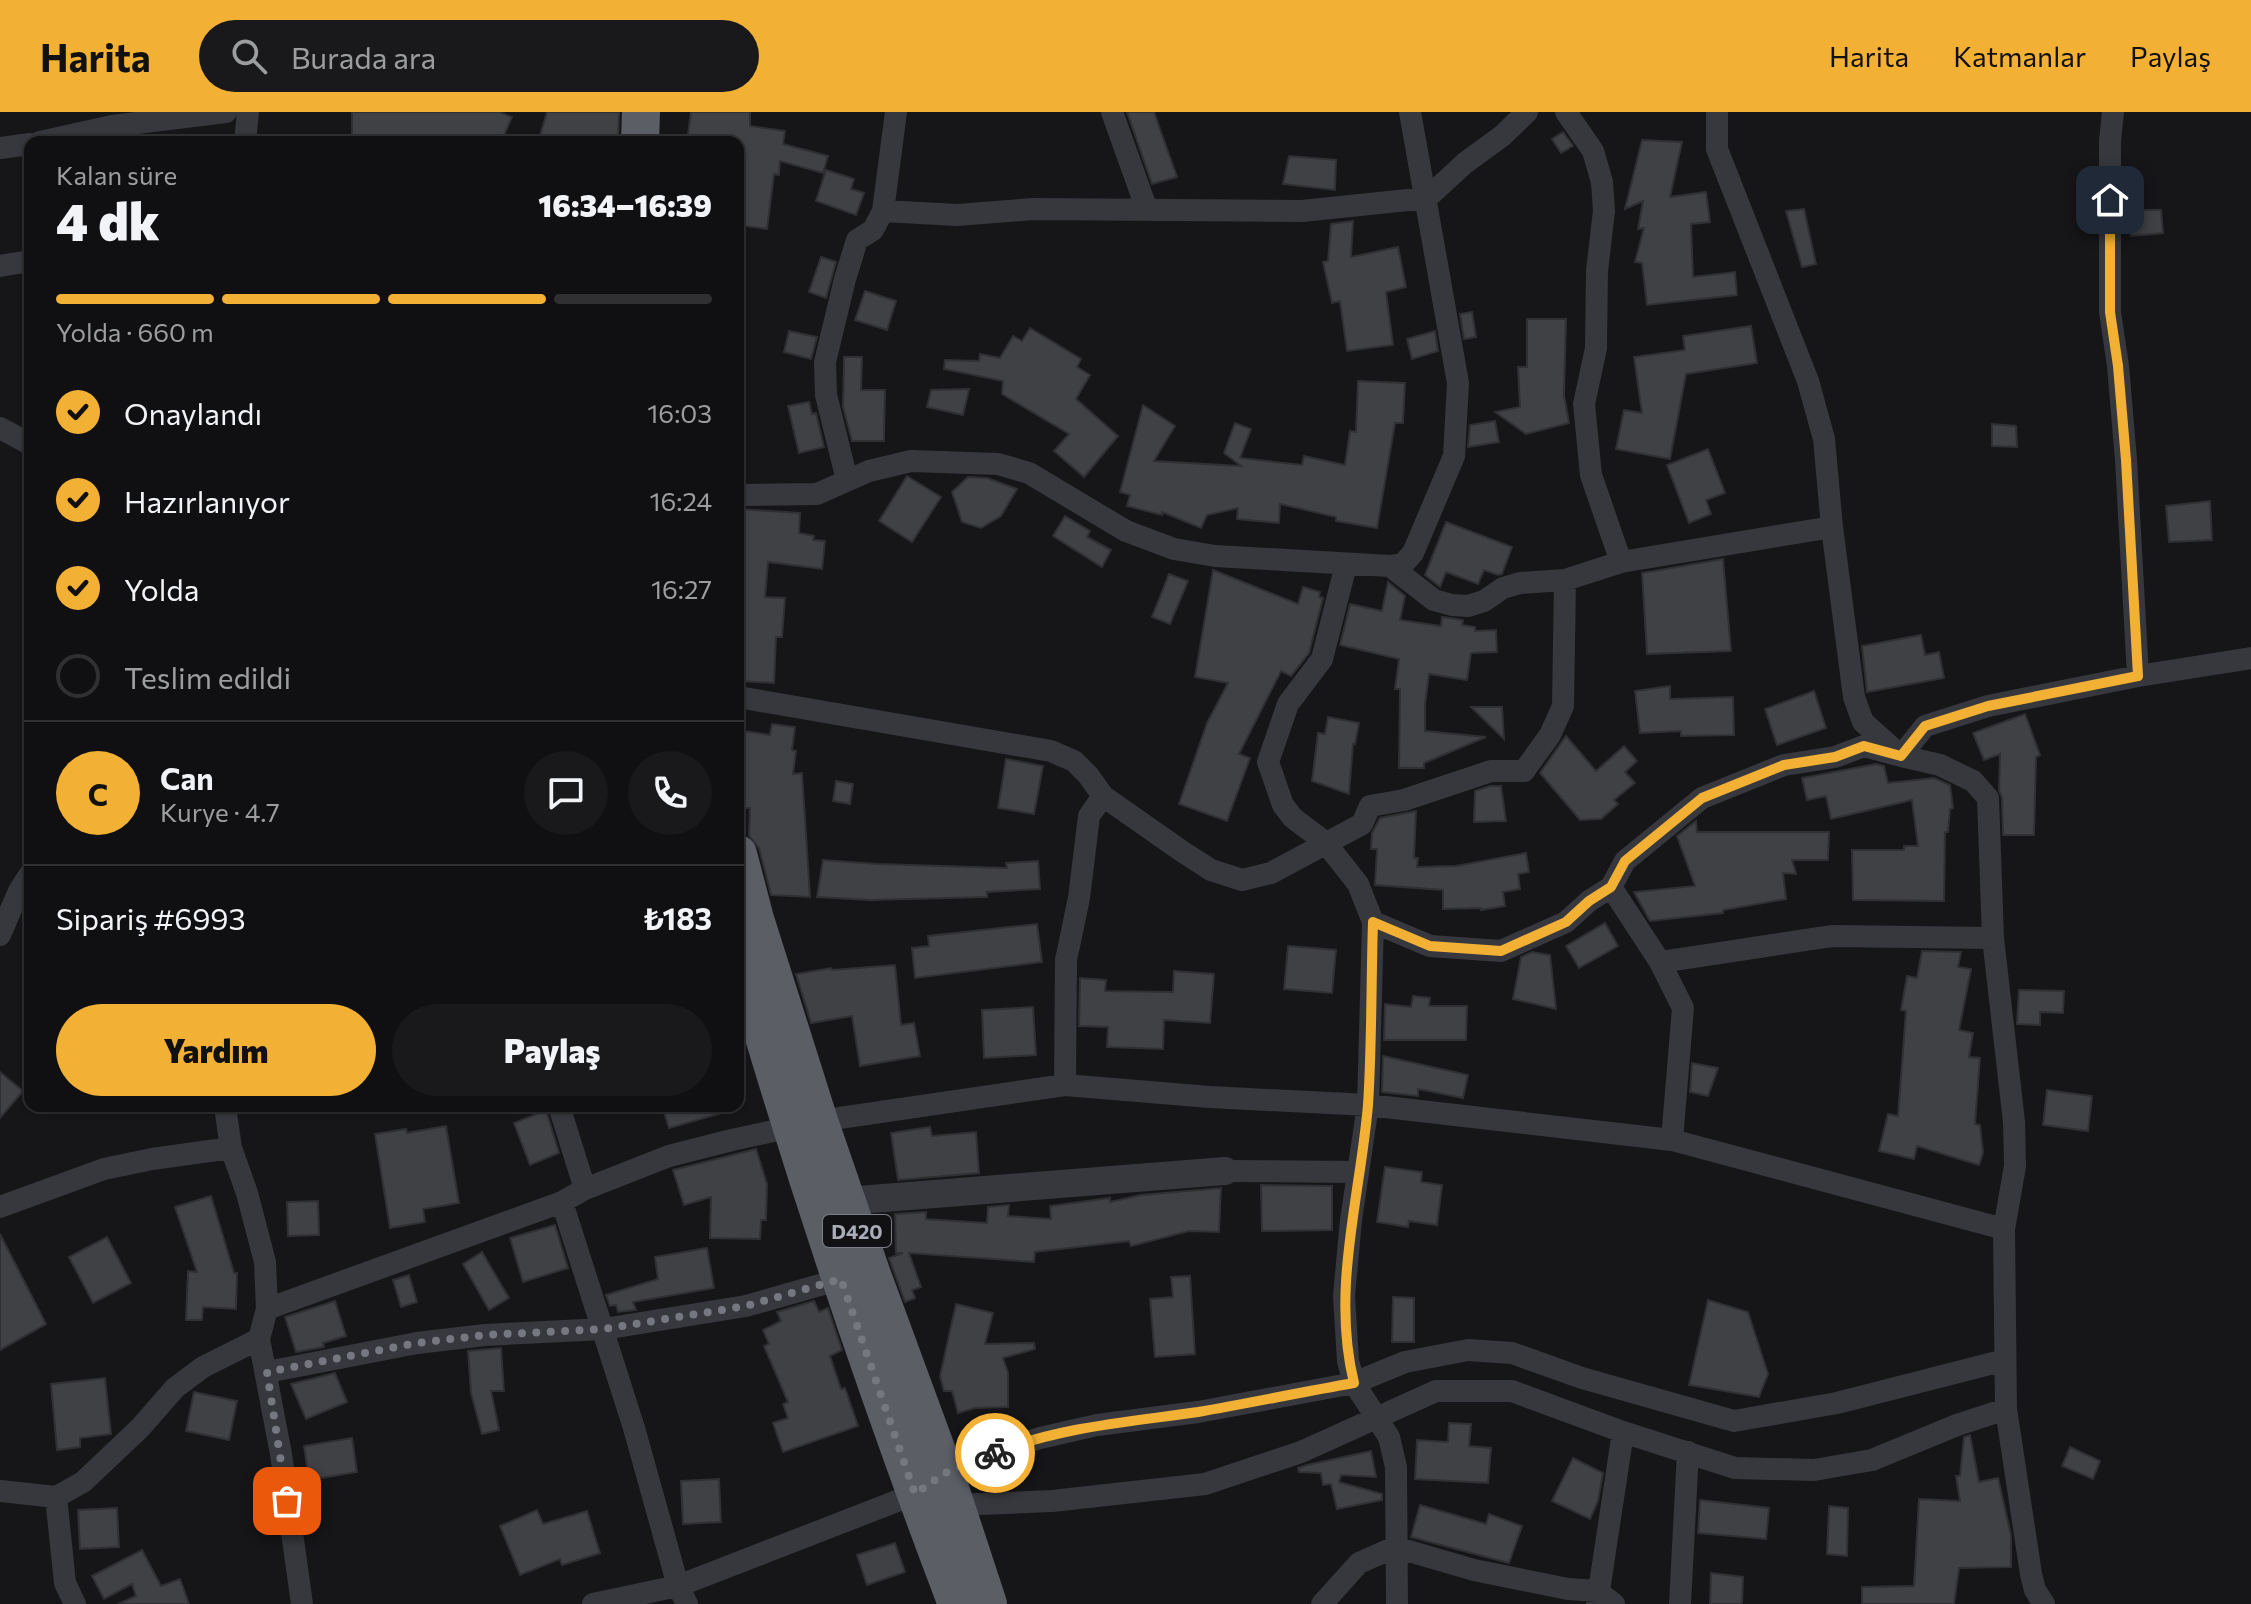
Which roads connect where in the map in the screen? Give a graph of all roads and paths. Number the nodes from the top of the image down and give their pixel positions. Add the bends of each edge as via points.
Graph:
1 (226, 112) edge
2 (248, 112) edge
3 (641, 112) edge
4 (665, 112) edge
5 (896, 112) edge
6 (1112, 112) edge
7 (1410, 112) edge
8 (1527, 112) edge
9 (1566, 112) edge
10 (1717, 112) edge
11 (2113, 112) edge
12 (67, 136) edge
13 (246, 136) edge
14 (640, 136) edge
15 (664, 136) edge
16 (24, 145) edge
17 (0, 148) edge
18 (1427, 198) junction
19 (1147, 210) junction
20 (883, 211) junction
21 (24, 262) edge
22 (0, 266) edge
23 (0, 428) edge
24 (24, 441) edge
25 (847, 480) junction
26 (744, 495) edge
27 (1832, 527) junction
28 (1621, 562) junction
29 (1346, 565) junction
30 (1390, 566) junction
31 (1565, 580) junction
32 (2251, 658) edge
33 (2138, 676) junction
34 (744, 698) edge
35 (1901, 756) junction
36 (1103, 796) junction
37 (1325, 842) junction
38 (744, 877) edge
39 (24, 883) edge
40 (1611, 887) junction
41 (1373, 922) junction
42 (0, 935) edge
43 (1993, 938) junction
44 (1660, 962) junction
45 (744, 965) edge
46 (1065, 1085) junction
47 (1368, 1105) junction
48 (226, 1112) edge
49 (561, 1112) edge
50 (805, 1124) junction
51 (1672, 1140) junction
52 (231, 1148) junction
53 (1225, 1171) joint
54 (1358, 1172) junction
55 (585, 1189) junction
56 (846, 1201) junction
57 (562, 1202) junction
58 (0, 1207) edge
59 (2004, 1229) junction
60 (841, 1279) junction
61 (267, 1309) junction
62 (604, 1329) junction
63 (259, 1339) junction
64 (2005, 1360) junction
65 (267, 1372) junction
66 (1354, 1383) junction
67 (2006, 1409) junction
68 (1376, 1420) junction
69 (1623, 1432) junction
70 (1688, 1452) junction
71 (0, 1491) edge
72 (938, 1491) junction
73 (56, 1497) junction
74 (1395, 1547) junction
75 (683, 1595) edge
76 (1603, 1600) edge
77 (75, 1604) edge
78 (302, 1604) edge
79 (593, 1604) edge
80 (957, 1604) edge
81 (988, 1604) edge
82 (1322, 1604) edge
83 (1397, 1604) edge
84 (1680, 1604) edge
85 (2044, 1604) edge

1 - 12 street
2 - 13 street
3 - 14 highway
4 - 15 highway
5 - 20 street
6 - 19 street
7 - 18 street
8 - 18 street
9 - 28 street via 1593,151 1602,182 1596,348 1584,404 1591,475
10 - 27 street via 1717,149 1824,439
11 - 33 street via 2110,312 2126,460
16 - 17 street
18 - 19 street via 1302,211
18 - 30 street via 1458,383 1454,456 1413,553 1403,564
19 - 20 street via 957,215
20 - 25 street via 873,230 857,240 825,362 826,395
21 - 22 street
23 - 24 street
25 - 26 street via 817,494
25 - 29 street via 911,461 998,464 1029,473 1126,531 1174,549
27 - 28 street
27 - 35 street via 1854,697 1863,722
28 - 31 street
29 - 30 street
29 - 37 street via 1322,659 1288,704 1268,762 1283,805
30 - 31 street via 1434,600 1452,605 1484,601 1520,583
31 - 37 street via 1563,706 1524,771 1491,771 1370,806 1362,824
32 - 33 street
33 - 35 street via 1988,706 1925,726
34 - 36 street via 1051,751 1074,761
35 - 40 street via 1864,746 1835,757 1784,765 1702,798 1625,861
35 - 43 street via 1940,765 1973,781 1988,798
36 - 37 street via 1211,870 1242,880 1271,873
36 - 46 street via 1089,816 1066,960
37 - 41 street via 1358,884
38 - 50 highway, D420
39 - 42 street
40 - 41 street via 1566,922 1501,951 1430,946
40 - 44 street
41 - 47 street
43 - 44 street via 1831,936
43 - 59 street via 2014,1122 2015,1166
44 - 51 street via 1683,1008
45 - 50 highway, D420
46 - 47 street
46 - 50 street
47 - 51 street
47 - 54 street
48 - 52 street
49 - 55 street
50 - 55 street via 669,1156
50 - 56 highway, D420
50 - 60 highway, D420
51 - 59 street
52 - 58 street via 104,1169
52 - 61 street via 265,1262
53 - 54 street
53 - 56 street
54 - 66 street via 1344,1296
55 - 57 street
56 - 72 highway, D420
57 - 61 street
57 - 62 street
59 - 64 street
60 - 62 street via 746,1306
60 - 72 highway, D420
61 - 63 street
62 - 65 street via 417,1343
62 - 75 street
63 - 65 street
63 - 73 street via 203,1367 175,1388 104,1464
64 - 66 street via 1837,1403 1734,1421 1512,1353 1468,1350 1436,1355
64 - 67 street
65 - 78 street
66 - 68 street
66 - 72 street via 1097,1425 1005,1449
67 - 70 street via 1872,1460 1814,1470 1735,1468
67 - 85 street via 2031,1574
68 - 69 street via 1436,1391 1512,1391
68 - 72 street via 1205,1484 1052,1501
68 - 74 street via 1389,1437 1396,1467
69 - 70 street
69 - 76 street
70 - 84 street
71 - 73 street
72 - 75 street
72 - 80 highway, D420
72 - 81 highway, D420
73 - 77 street via 65,1583
74 - 76 street
74 - 82 street via 1359,1563
74 - 83 street
75 - 79 street

